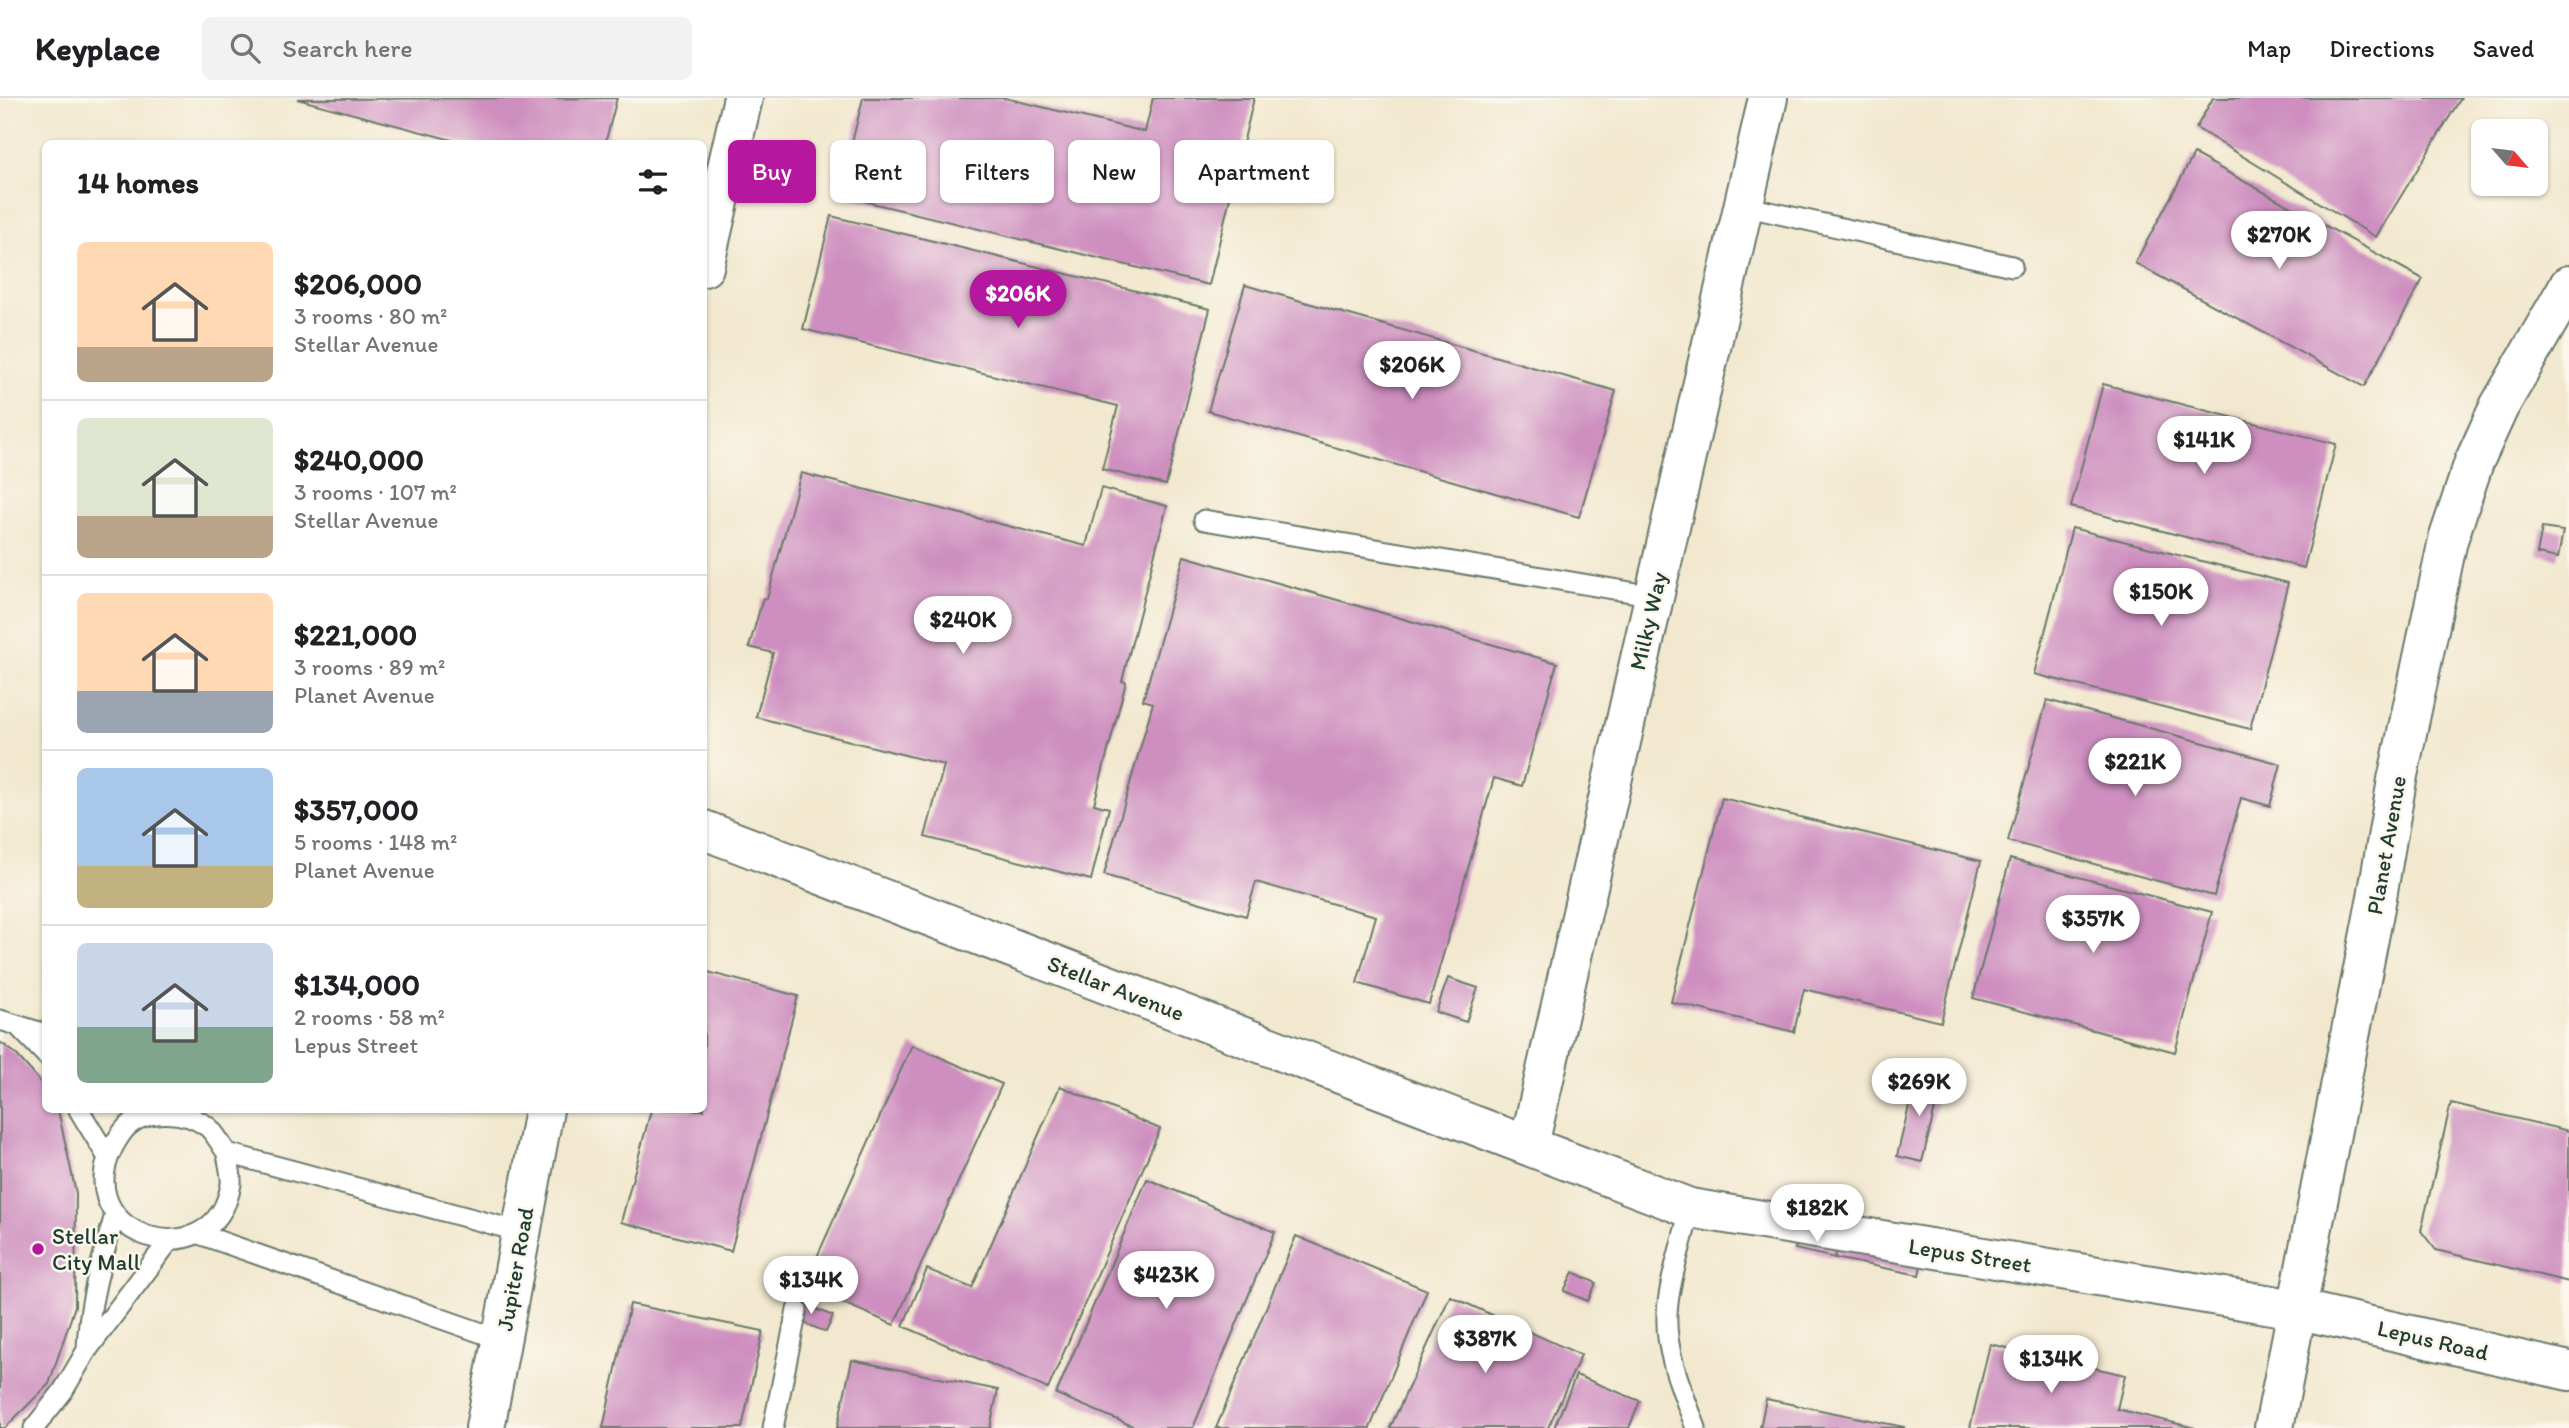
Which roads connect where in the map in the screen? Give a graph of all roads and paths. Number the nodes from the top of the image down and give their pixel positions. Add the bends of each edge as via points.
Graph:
1 (743, 98) edge
2 (1768, 98) edge
3 (1743, 206) junction
4 (707, 254) edge
5 (2012, 266) dead end
6 (2569, 285) edge
7 (1204, 520) dead end
8 (1654, 596) junction
9 (707, 831) edge
10 (9, 1023) edge
11 (42, 1033) edge
12 (42, 1052) edge
13 (81, 1113) edge
14 (200, 1113) edge
15 (543, 1113) edge
16 (209, 1128) junction
17 (1529, 1145) junction
18 (227, 1153) junction
19 (107, 1156) junction
20 (1690, 1208) junction
21 (115, 1215) junction
22 (521, 1232) junction
23 (198, 1234) junction
24 (169, 1241) junction
25 (2296, 1309) junction
26 (797, 1310) dead end
27 (502, 1340) junction
28 (86, 1350) junction
29 (2569, 1371) edge
30 (34, 1428) edge
31 (485, 1428) edge
32 (773, 1428) edge
33 (1696, 1428) edge
34 (2274, 1428) edge

1 - 4 street
2 - 3 street, Milky Way
3 - 5 lane
3 - 8 street, Milky Way
6 - 25 street, Planet Avenue via 2500,407 2474,463 2448,540
7 - 8 lane
8 - 17 street, Milky Way
9 - 17 street, Stellar Avenue
10 - 11 lane
10 - 12 lane
13 - 19 lane
14 - 16 lane
15 - 22 street, Jupiter Road
16 - 18 lane
16 - 19 lane via 181,1114 150,1115 124,1130
17 - 20 street, Lepus Street
18 - 22 lane
18 - 23 lane via 231,1183 221,1212
19 - 21 lane via 104,1186
20 - 25 street, Lepus Street
20 - 33 lane via 1667,1312 1676,1374
21 - 24 lane via 139,1235
21 - 28 lane via 97,1277
22 - 27 street, Jupiter Road
23 - 24 lane
23 - 27 lane
24 - 28 lane
25 - 29 street, Lepus Road
25 - 34 street, Planet Avenue
26 - 32 lane
27 - 31 street, Jupiter Road
28 - 30 lane via 63,1391

